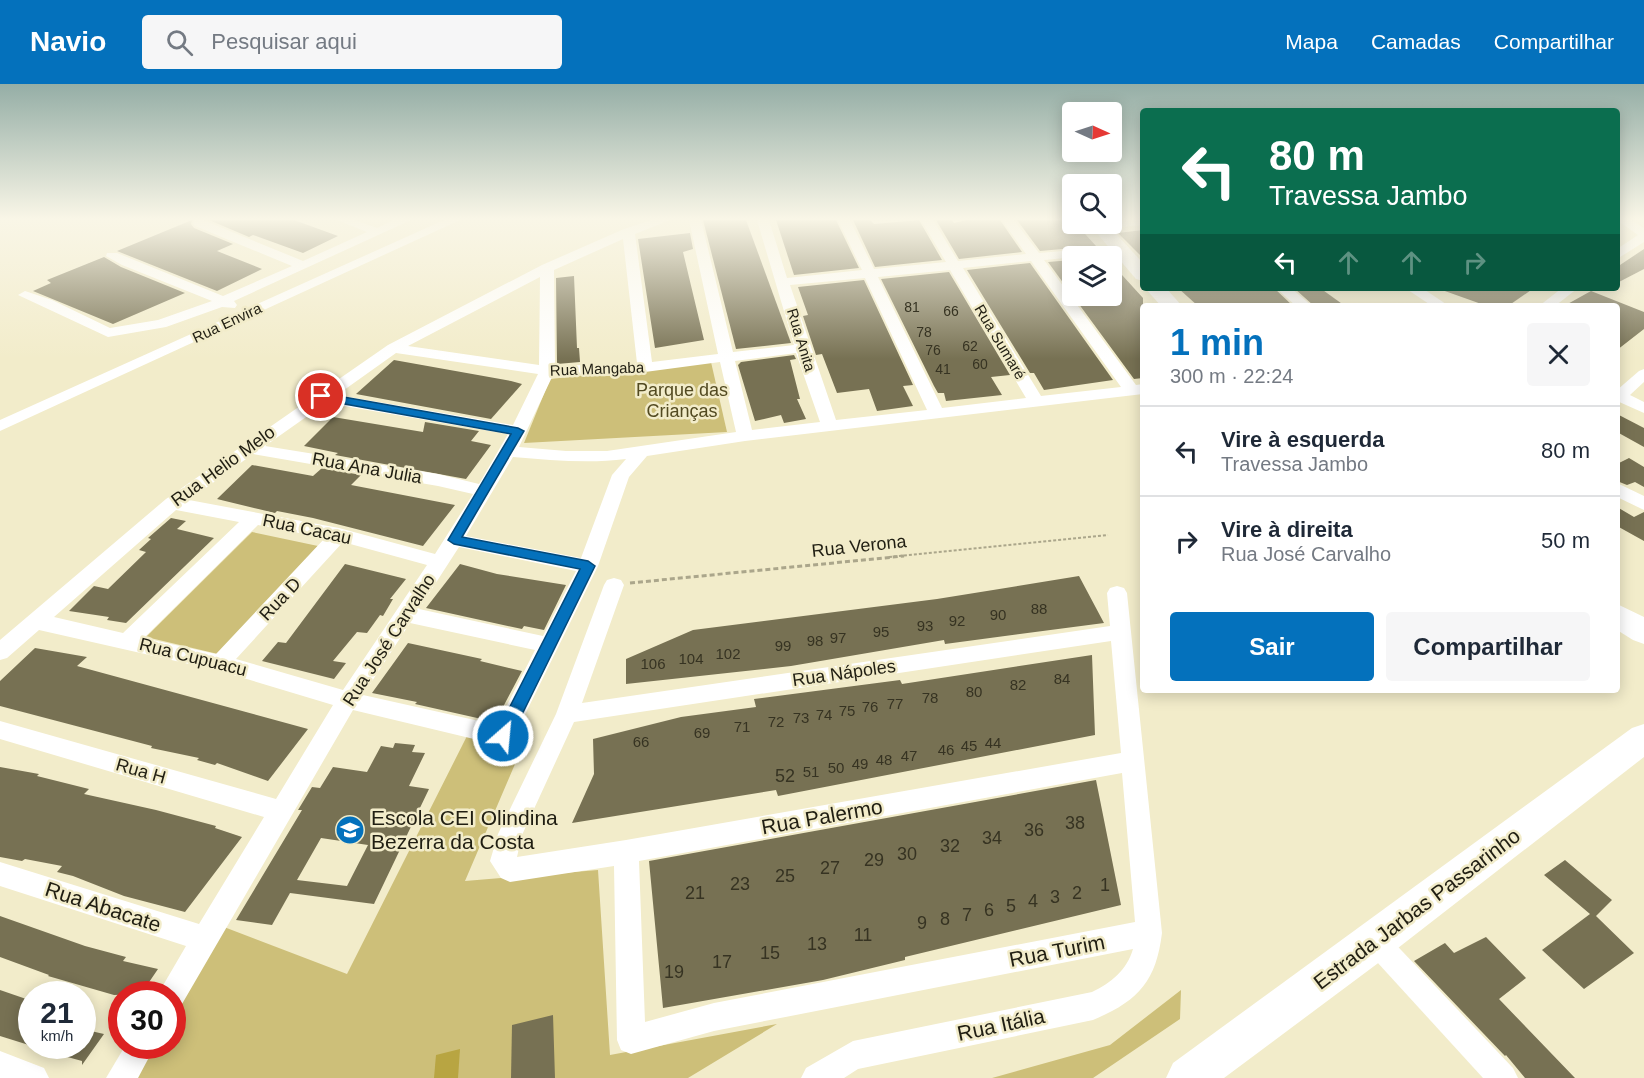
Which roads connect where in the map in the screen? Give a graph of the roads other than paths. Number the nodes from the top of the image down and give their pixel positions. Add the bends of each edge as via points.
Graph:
1 (138, 266) edge
2 (297, 266) edge
3 (352, 266) edge
4 (551, 266) edge
5 (632, 266) edge
6 (706, 266) edge
7 (778, 266) edge
8 (864, 266) edge
9 (950, 266) edge
10 (954, 266) edge
11 (1043, 266) edge
12 (547, 268) junction
13 (868, 274) junction
14 (783, 282) junction
15 (1158, 291) edge
16 (1286, 291) edge
17 (1420, 291) edge
18 (1567, 291) edge
19 (25, 295) dead end
20 (224, 301) junction
21 (1169, 303) edge
22 (1301, 303) edge
23 (1438, 303) edge
24 (1550, 303) edge
25 (249, 313) junction
26 (393, 348) junction
27 (802, 348) junction
28 (727, 358) junction
29 (645, 367) junction
30 (547, 371) junction
31 (1644, 374) edge
32 (1138, 390) edge
33 (1620, 393) edge
34 (321, 396) junction
35 (1620, 396) edge
36 (1036, 401) junction
37 (1644, 408) edge
38 (937, 413) junction
39 (0, 426) edge
40 (830, 426) junction
41 (518, 431) junction
42 (745, 436) junction
43 (248, 448) junction
44 (508, 451) junction
45 (640, 452) junction
46 (485, 491) junction
47 (1620, 491) edge
48 (172, 502) junction
49 (1644, 504) edge
50 (254, 518) junction
51 (339, 534) junction
52 (454, 540) junction
53 (440, 562) junction
54 (588, 566) junction
55 (614, 585) road end
56 (1117, 593) dead end
57 (405, 615) junction
58 (1620, 617) edge
59 (36, 621) junction
60 (1121, 632) junction
61 (1644, 632) edge
62 (128, 641) junction
63 (549, 645) junction
64 (0, 652) edge
65 (220, 663) junction
66 (348, 700) junction
67 (567, 714) junction
68 (0, 730) edge
69 (1644, 738) edge
70 (1133, 761) junction
71 (283, 812) junction
72 (626, 852) junction
73 (0, 874) edge
74 (1149, 933) junction
75 (206, 939) junction
76 (1375, 941) junction
77 (180, 981) edge
78 (133, 1059) edge
79 (0, 1066) edge
80 (34, 1078) edge
81 (121, 1078) edge
82 (816, 1078) edge
83 (1188, 1078) edge
84 (1503, 1078) edge

1 - 20 street
2 - 20 street
3 - 25 street, Rua Envira
4 - 12 street, Rua Helio Melo
5 - 29 street
6 - 28 street
7 - 14 street, Rua Anita
8 - 13 street
9 - 13 street
10 - 36 street, Rua Sumaré
11 - 32 street
12 - 26 street, Rua Helio Melo
12 - 30 street, Rua José Carvalho
13 - 14 street
13 - 38 street
14 - 27 street, Rua Anita
15 - 21 street
16 - 22 street
17 - 23 street
18 - 24 street
19 - 20 street via 108,333 183,318
20 - 25 street
25 - 39 street, Rua Envira
26 - 30 street, Rua Mangaba
26 - 34 street, Rua Helio Melo
27 - 28 street, Rua Mangaba
27 - 40 street, Rua Anita
28 - 29 street, Rua Mangaba
28 - 42 street
29 - 30 street, Rua Mangaba
30 - 41 street, Rua José Carvalho
31 - 33 street
32 - 36 street
34 - 41 street
34 - 43 street, Rua Helio Melo
35 - 37 street
36 - 38 street
38 - 40 street
40 - 42 street
41 - 44 street, Rua José Carvalho
42 - 45 street
43 - 46 street, Rua Ana Julia
43 - 48 street, Rua Helio Melo
44 - 45 street via 566,456
44 - 46 street, Rua José Carvalho
45 - 54 street via 621,475
46 - 52 street, Rua José Carvalho
47 - 49 street
48 - 50 street, Rua Cacau
48 - 59 street, Rua Helio Melo
50 - 51 street, Rua Cacau
50 - 62 street
51 - 53 street, Rua Cacau
51 - 65 street, Rua D
52 - 53 street, Rua José Carvalho
52 - 54 street
53 - 57 street, Rua José Carvalho
54 - 63 street
55 - 67 street
56 - 60 street
57 - 63 street
57 - 66 street, Rua José Carvalho
58 - 61 street
59 - 62 street, Rua Cupuacu
59 - 64 street, Rua Helio Melo
60 - 67 street, Rua Nápoles
60 - 70 street
62 - 65 street, Rua Cupuacu
63 - 66 street, Rua Cupuacu via 503,736
65 - 66 street, Rua Cupuacu
66 - 71 street, Rua José Carvalho
67 - 72 street, Rua Palermo via 510,834 502,861 510,870
68 - 71 street, Rua H
69 - 76 street, Estrada Jarbas Passarinho
70 - 72 street, Rua Palermo
70 - 74 street
71 - 75 street, Rua José Carvalho
72 - 74 street, Rua Turim via 632,1040 714,1017
73 - 75 street, Rua Abacate
74 - 82 street, Rua Itália via 1140,971 1112,999 853,1056
75 - 77 street, Rua José Carvalho
76 - 83 street, Estrada Jarbas Passarinho
76 - 84 street
78 - 81 street
79 - 80 street

